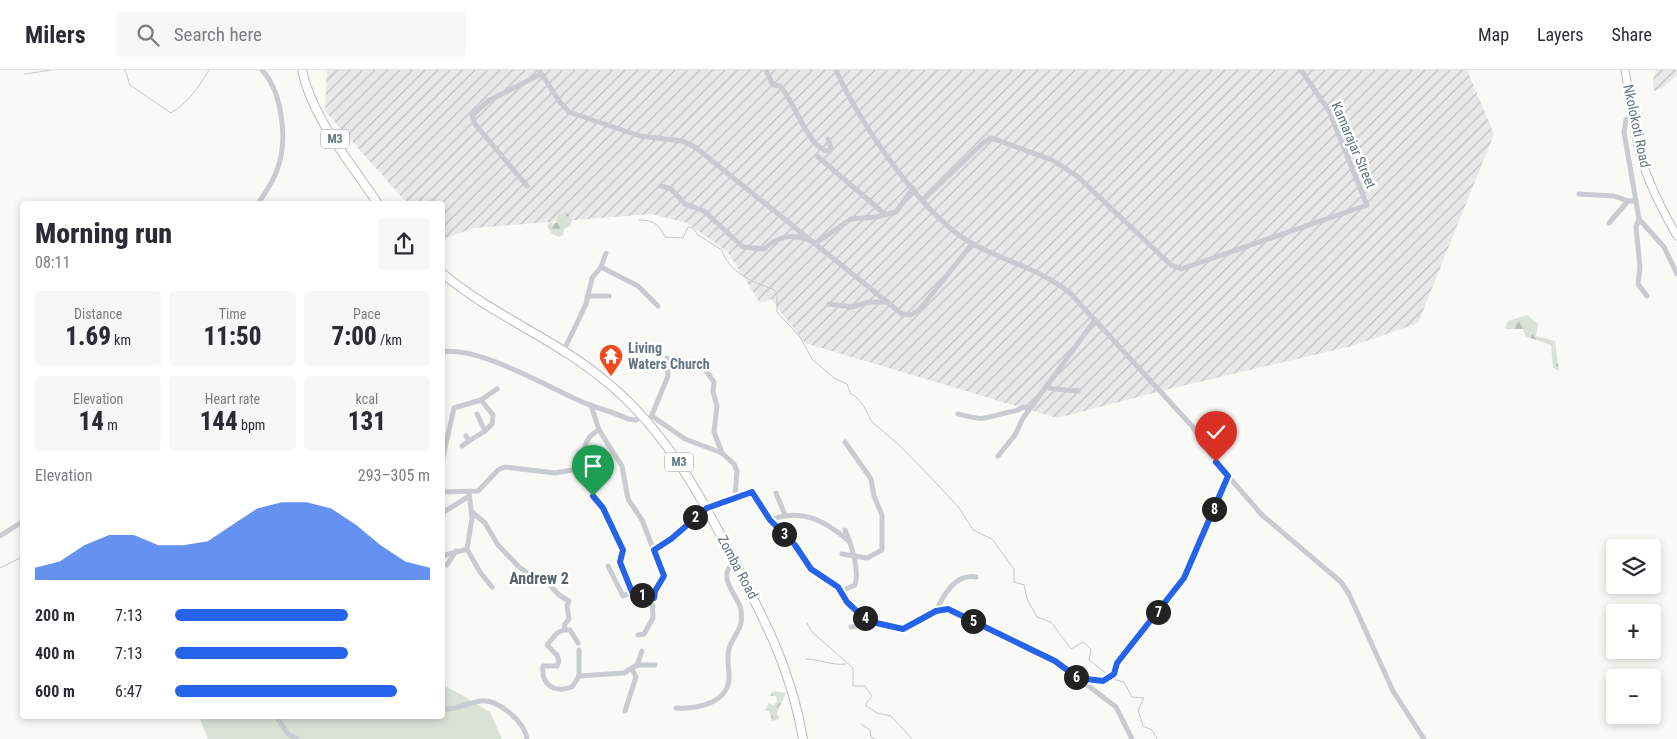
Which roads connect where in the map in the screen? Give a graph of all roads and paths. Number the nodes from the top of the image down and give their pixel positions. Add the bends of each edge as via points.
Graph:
1 (262, 70) edge
2 (302, 70) edge
3 (766, 70) edge
4 (836, 70) edge
5 (1302, 70) edge
6 (1625, 70) edge
7 (540, 72) edge
8 (1632, 113) junction
9 (828, 139) dead end
10 (817, 156) dead end
11 (527, 186) dead end
12 (661, 186) dead end
13 (914, 188) junction
14 (1579, 194) dead end
15 (923, 200) junction
16 (260, 201) edge
17 (376, 201) edge
18 (1628, 201) junction
19 (1635, 201) junction
20 (886, 215) junction
21 (1639, 219) junction
22 (1609, 223) dead end
23 (1677, 236) edge
24 (816, 243) junction
25 (972, 244) junction
26 (606, 254) dead end
27 (601, 267) junction
28 (1677, 274) edge
29 (445, 275) edge
30 (588, 296) junction
31 (609, 296) dead end
32 (1647, 296) dead end
33 (888, 302) junction
34 (829, 304) dead end
35 (658, 306) dead end
36 (1095, 320) junction
37 (564, 350) junction
38 (445, 352) edge
39 (668, 358) dead end
40 (702, 365) dead end
41 (1046, 386) junction
42 (497, 389) dead end
43 (1079, 391) dead end
44 (481, 400) junction
45 (591, 405) junction
46 (1029, 409) junction
47 (477, 414) dead end
48 (958, 414) dead end
49 (648, 418) junction
50 (599, 430) junction
51 (485, 431) junction
52 (845, 442) dead end
53 (462, 446) dead end
54 (445, 448) edge
55 (722, 453) junction
56 (998, 456) dead end
57 (585, 472) junction
58 (1228, 476) junction
59 (596, 478) dead end
60 (445, 492) edge
61 (776, 492) dead end
62 (468, 494) junction
63 (734, 498) junction
64 (707, 508) junction
65 (445, 511) edge
66 (472, 512) junction
67 (784, 515) junction
68 (770, 520) junction
69 (20, 523) edge
70 (845, 530) dead end
71 (0, 536) edge
72 (849, 541) junction
73 (467, 549) junction
74 (654, 550) junction
75 (456, 551) junction
76 (842, 554) dead end
77 (445, 555) edge
78 (852, 555) junction
79 (735, 562) junction
80 (447, 565) dead end
81 (608, 566) dead end
82 (976, 578) dead end
83 (492, 588) dead end
84 (841, 591) junction
85 (632, 592) junction
86 (654, 598) junction
87 (936, 611) junction
88 (863, 617) junction
89 (851, 627) dead end
90 (564, 630) junction
91 (638, 635) dead end
92 (578, 643) dead end
93 (579, 650) dead end
94 (642, 651) dead end
95 (637, 665) junction
96 (655, 665) dead end
97 (632, 669) junction
98 (579, 676) junction
99 (1078, 678) junction
100 (445, 708) edge
101 (676, 708) dead end
102 (625, 711) dead end
103 (278, 719) edge
104 (297, 739) edge
105 (527, 739) edge
106 (804, 739) edge
107 (1132, 739) edge
108 (1424, 739) edge

1 - 16 street via 275,89 282,152 277,172
2 - 17 highway, M3 via 317,112
3 - 9 street via 773,85 780,86 787,95 816,146 829,151
4 - 13 street via 867,129
5 - 15 street, Kamarajar Street via 1330,111 1367,205 1180,269 1171,265 1078,176 1052,160 998,140 990,138 983,143
6 - 8 main road, Nkolokoti Road
7 - 11 street via 494,98 472,116 475,124
7 - 24 street via 569,112 646,138 691,144
8 - 19 street via 1626,120 1624,132
8 - 23 main road, Nkolokoti Road via 1654,194
10 - 20 street
12 - 24 street via 672,189 685,204 704,211 742,247 764,249 776,239 788,236 807,238
13 - 15 street
13 - 20 street via 896,212
14 - 18 street via 1614,196
15 - 25 street via 952,230
18 - 19 street
18 - 22 street
19 - 21 street
20 - 24 street via 851,219
21 - 28 street via 1664,247
21 - 32 street via 1636,227 1640,267 1638,284
24 - 33 street
25 - 33 street via 920,309 911,315 902,314
25 - 36 street via 1061,286
26 - 27 street
27 - 30 street via 592,278
27 - 35 street via 638,286
29 - 37 highway, Zomba Road / M3 via 485,304
30 - 31 street
30 - 37 street
33 - 34 street via 869,302 852,307
36 - 41 street
36 - 58 street via 1192,426
37 - 49 highway, Zomba Road / M3 via 604,379
38 - 45 street via 464,351
39 - 49 street via 668,376
40 - 55 street via 714,382 717,406 714,432
41 - 43 street
41 - 46 street
42 - 44 street
44 - 51 street via 493,416 492,424
44 - 54 street via 454,408
45 - 49 street via 630,420
45 - 50 street
46 - 48 street via 1023,407 984,420
46 - 56 street via 1015,435
47 - 51 street
49 - 55 street via 688,440
49 - 64 highway, Zomba Road / M3
50 - 57 street via 590,434 584,448
50 - 74 street via 622,466 628,499 642,520
51 - 53 street via 468,439
52 - 78 street via 868,473 882,515 882,550 867,558
55 - 63 street via 736,468
57 - 59 street
57 - 62 street via 554,473 505,467 498,470 482,488
57 - 85 street via 623,550 620,562
58 - 99 street via 1184,578 1117,663 1114,674 1103,681
58 - 108 street via 1262,515 1341,582 1393,691
60 - 62 street
61 - 67 street
62 - 65 street
62 - 66 street
63 - 64 street
63 - 68 street via 752,492
64 - 74 street
64 - 79 highway, Zomba Road / M3
66 - 73 street
66 - 90 street via 485,523 498,545 519,567 547,582 568,599 569,619
67 - 68 street
67 - 72 street via 806,516
68 - 84 street via 795,545 811,569
69 - 71 street
70 - 72 street
72 - 78 street
73 - 75 street
73 - 83 street
74 - 86 street via 664,576
75 - 77 street
75 - 80 street
76 - 78 street
78 - 84 street via 857,569 856,584
79 - 101 street via 728,571 728,581 740,607 741,623 729,648 727,687 713,703
79 - 106 highway, Zomba Road / M3 via 771,630 784,663
81 - 85 street via 623,596
82 - 87 street via 969,576 952,585
84 - 88 street via 847,602
85 - 86 street
86 - 91 street via 651,602 653,620 644,634
87 - 88 street via 903,629
87 - 99 street via 954,611 1055,661
88 - 89 street via 857,626
90 - 92 street via 570,630
90 - 98 street via 547,645 559,662 557,666 543,666 542,675 546,684 555,690 572,687
93 - 98 street
94 - 95 street
95 - 96 street
95 - 97 street
97 - 98 street via 624,673
97 - 102 street via 636,677
99 - 107 street via 1116,707
100 - 105 street via 487,701 517,719
103 - 104 street via 288,734

